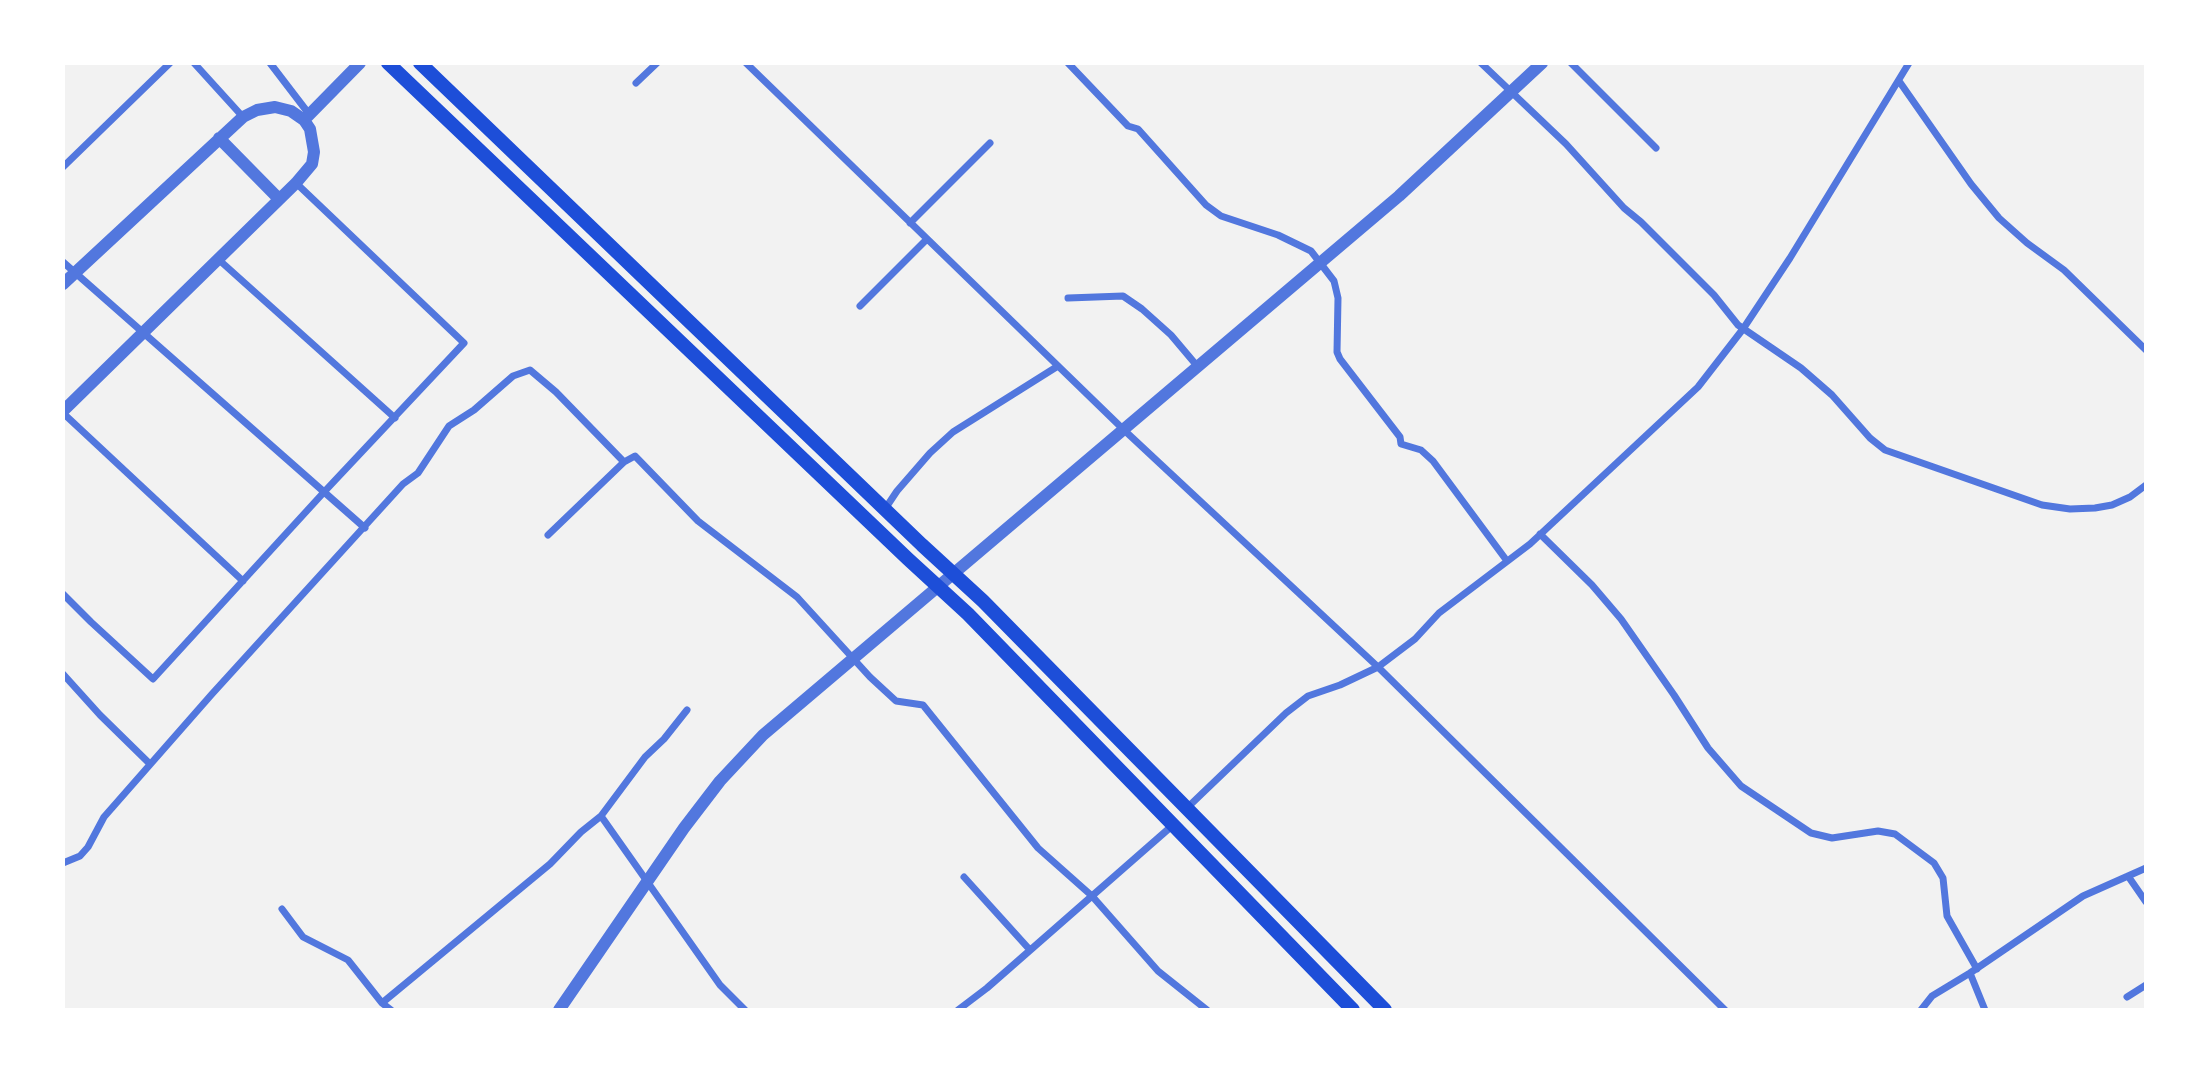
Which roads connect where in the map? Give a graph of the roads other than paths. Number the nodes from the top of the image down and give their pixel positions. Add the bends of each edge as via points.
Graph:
1 (170, 63) edge
2 (194, 63) edge
3 (270, 63) edge
4 (360, 63) edge
5 (388, 63) edge
6 (420, 63) edge
7 (657, 63) edge
8 (746, 63) edge
9 (1068, 63) edge
10 (1481, 63) edge
11 (1542, 63) edge
12 (1571, 63) edge
13 (1908, 63) edge
14 (1899, 81) junction
15 (636, 83) dead end
16 (1512, 92) junction
17 (243, 117) junction
18 (307, 117) junction
19 (219, 138) junction
20 (990, 143) dead end
21 (1656, 148) dead end
22 (63, 167) edge
23 (296, 183) junction
24 (279, 199) junction
25 (910, 223) junction
26 (927, 239) junction
27 (218, 259) junction
28 (63, 262) edge
29 (1319, 262) junction
30 (74, 272) junction
31 (63, 284) edge
32 (1068, 298) dead end
33 (860, 306) dead end
34 (1743, 329) junction
35 (142, 332) junction
36 (2146, 350) edge
37 (1058, 366) junction
38 (1198, 367) junction
39 (63, 412) edge
40 (395, 418) junction
41 (1124, 430) junction
42 (624, 462) junction
43 (2146, 485) edge
44 (325, 491) junction
45 (885, 509) junction
46 (365, 528) junction
47 (1540, 534) junction
48 (548, 535) dead end
49 (1507, 561) junction
50 (953, 573) junction
51 (243, 581) junction
52 (937, 587) junction
53 (63, 594) edge
54 (853, 657) junction
55 (1378, 667) junction
56 (63, 674) edge
57 (687, 710) dead end
58 (150, 764) junction
59 (1188, 807) junction
60 (601, 816) junction
61 (1173, 825) junction
62 (63, 863) edge
63 (2146, 868) edge
64 (2128, 876) junction
65 (964, 877) dead end
66 (647, 882) junction
67 (1092, 896) junction
68 (2146, 902) edge
69 (282, 909) dead end
70 (1030, 950) junction
71 (1973, 971) junction
72 (2146, 985) edge
73 (2127, 997) dead end
74 (382, 1003) junction
75 (391, 1010) edge
76 (559, 1010) edge
77 (745, 1010) edge
78 (958, 1010) edge
79 (1208, 1010) edge
80 (1353, 1010) edge
81 (1385, 1010) edge
82 (1724, 1010) edge
83 (1922, 1010) edge
84 (1985, 1010) edge

1 - 22 street
2 - 17 street
3 - 18 street
4 - 18 street
5 - 52 main road
6 - 45 main road
7 - 15 street
8 - 25 street
9 - 29 street via 1128,126 1138,129 1206,205 1221,216 1311,251
10 - 16 street
11 - 16 street
12 - 21 street
13 - 14 street
14 - 34 street
14 - 36 street via 1999,218 2064,270
16 - 29 street
16 - 34 street
17 - 18 street via 275,107
17 - 19 street
18 - 23 street via 312,164
19 - 24 street
19 - 30 street
20 - 25 street
23 - 24 street
23 - 40 street via 464,343
24 - 27 street
25 - 26 street
26 - 33 street
26 - 37 street
27 - 35 street
27 - 40 street
28 - 30 street
29 - 38 street
29 - 49 street via 1334,281 1338,298 1340,359 1401,444 1421,450 1433,461
30 - 31 street
30 - 35 street
32 - 38 street via 1123,296 1171,335
34 - 43 street via 1801,368 1870,438 1904,458 2042,505 2070,509 2112,505
34 - 47 street via 1698,387
35 - 39 street
35 - 44 street
37 - 41 street
37 - 45 street via 953,432
38 - 41 street
39 - 51 street
40 - 44 street
41 - 50 street
41 - 55 street
42 - 46 street via 530,370 513,376 449,426 418,473
42 - 48 street
42 - 54 street via 635,456 698,521 797,597
44 - 46 street
44 - 51 street
45 - 50 main road
46 - 58 street
47 - 49 street
47 - 71 street via 1621,619 1708,748 1741,786 1811,833 1832,838 1878,831 1895,834 1934,863 1943,878 1947,916
49 - 55 street
50 - 52 street
50 - 59 main road
51 - 53 street via 153,679
52 - 54 street
52 - 61 main road
54 - 66 street via 763,735 720,781
54 - 67 street via 896,701 923,705 1038,848
55 - 59 street via 1308,696
55 - 82 street
56 - 58 street
57 - 60 street
58 - 62 street via 104,817 88,847
59 - 81 main road
60 - 66 street
60 - 74 street
61 - 67 street
61 - 80 main road
63 - 64 street
64 - 68 street
64 - 71 street via 2083,896
65 - 70 street
66 - 76 street
66 - 77 street via 720,985
67 - 70 street
67 - 79 street via 1158,971
69 - 74 street via 303,937 348,961
70 - 78 street
71 - 83 street via 1932,996
71 - 84 street
72 - 73 street
74 - 75 street

